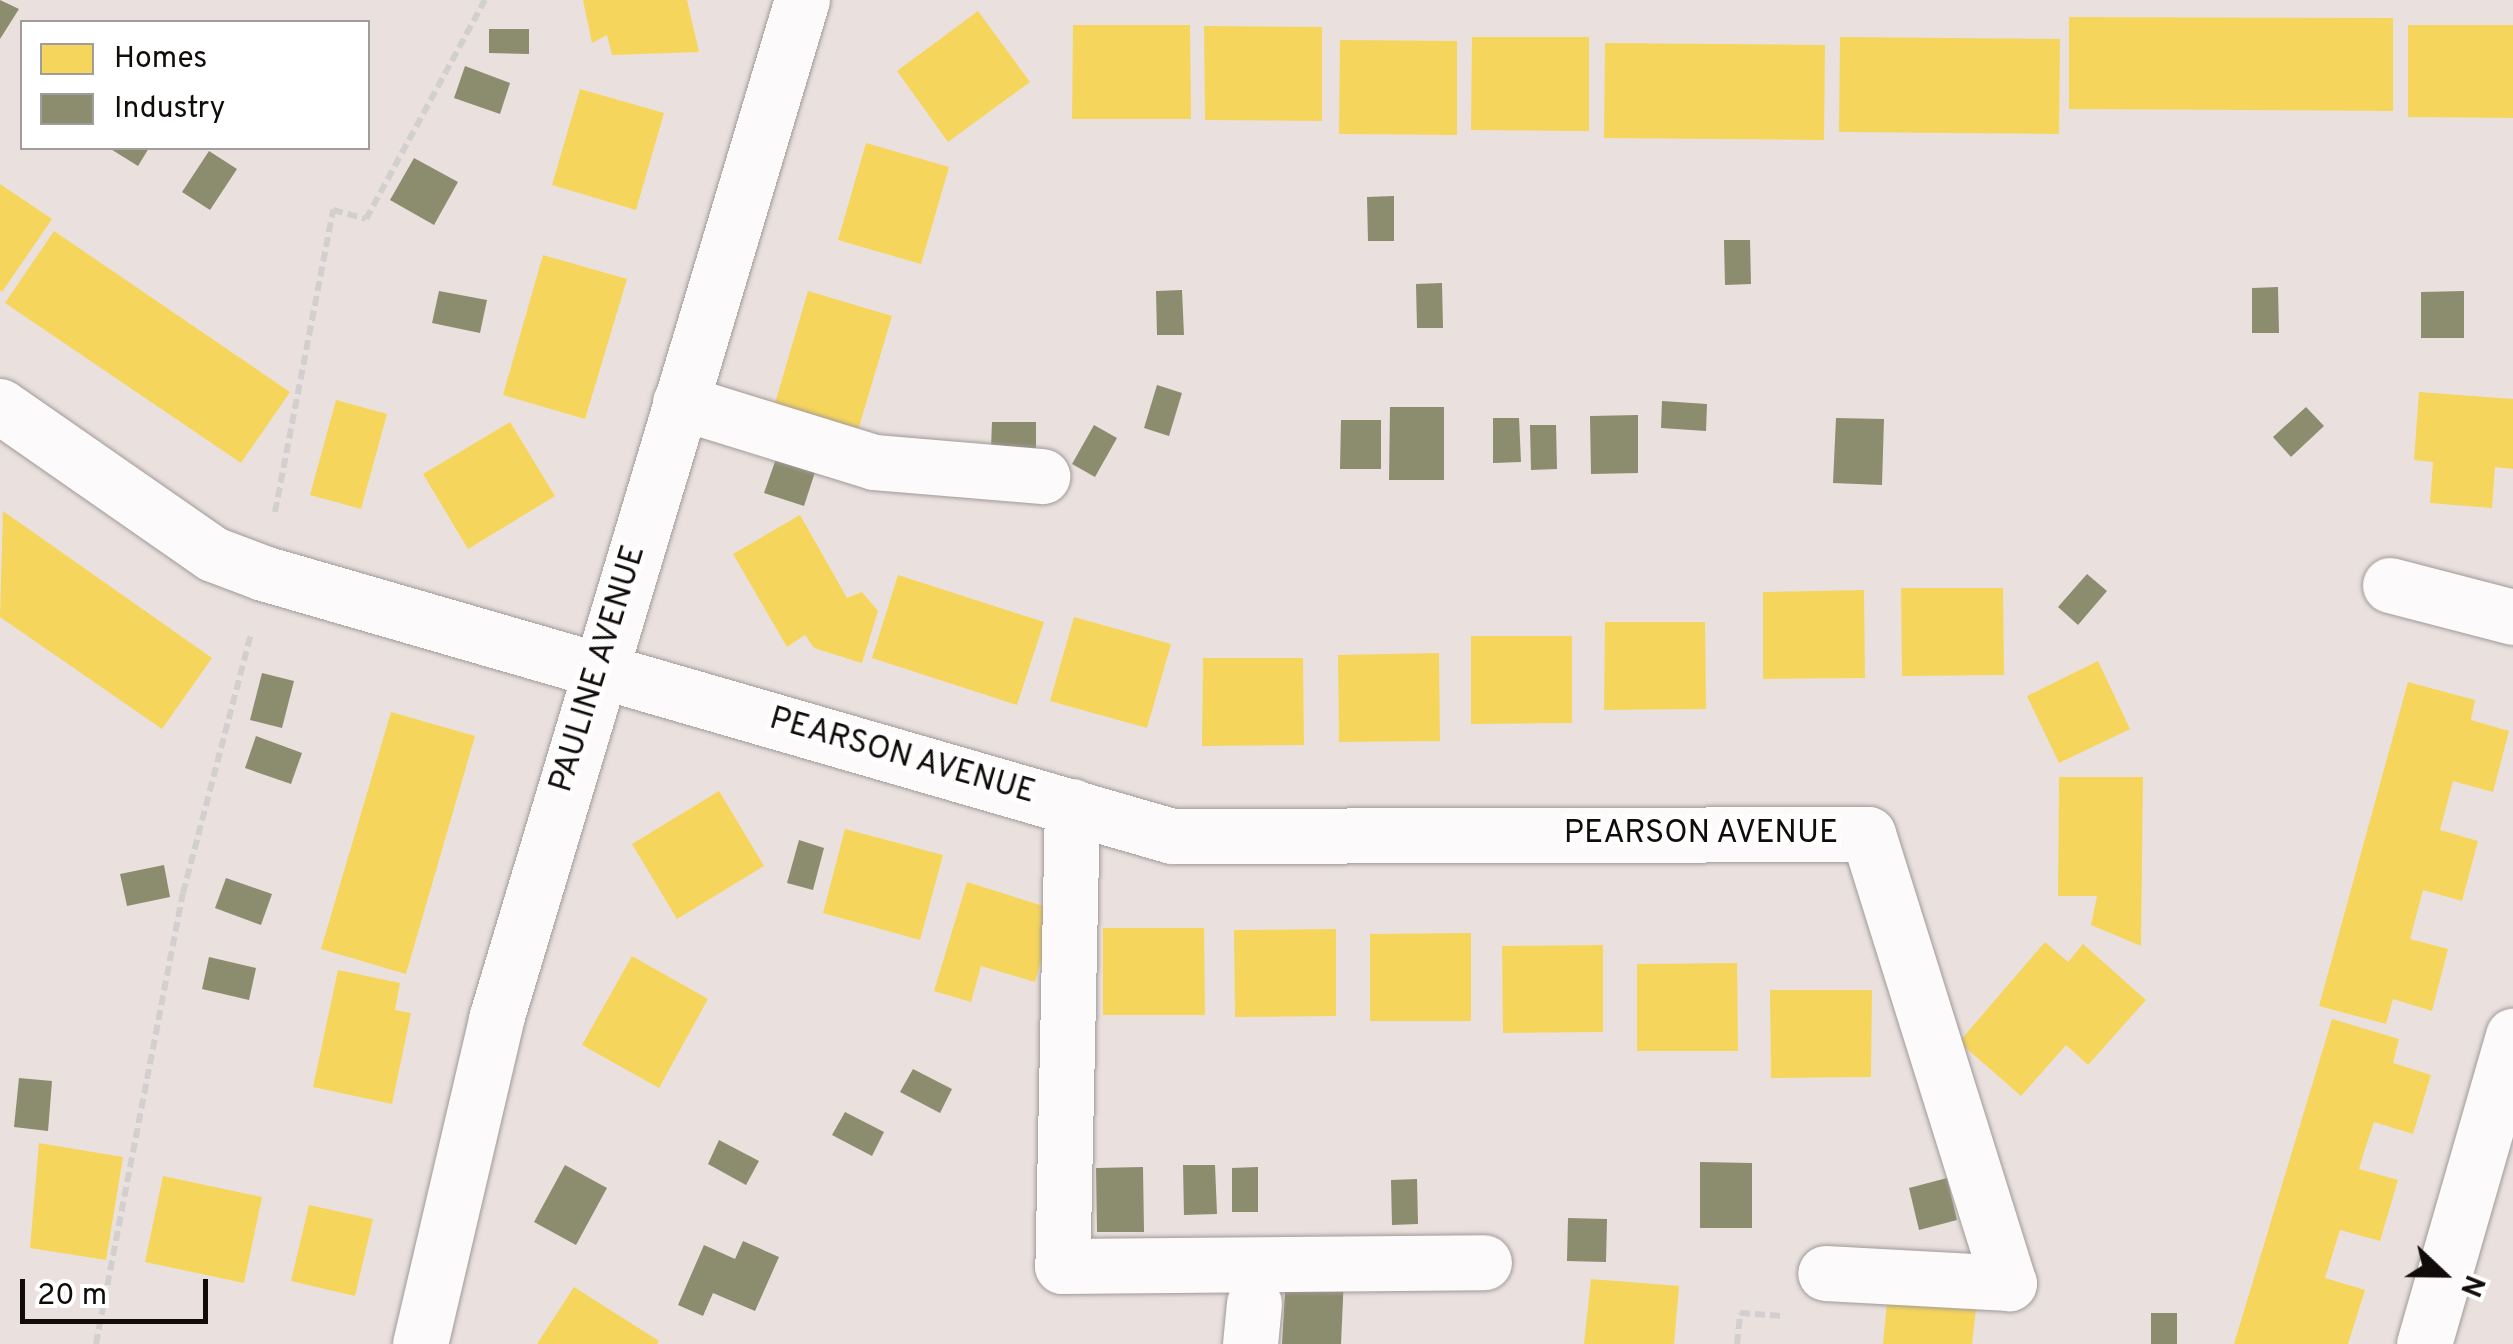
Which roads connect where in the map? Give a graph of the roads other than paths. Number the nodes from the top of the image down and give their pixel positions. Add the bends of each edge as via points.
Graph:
1 (802, 0) edge
2 (680, 402) junction
3 (0, 406) edge
4 (1042, 476) dead end
5 (2390, 585) dead end
6 (2513, 617) edge
7 (598, 669) junction
8 (1072, 806) junction
9 (2513, 1036) edge
10 (2503, 1106) edge
11 (1484, 1262) dead end
12 (1825, 1273) dead end
13 (420, 1344) edge
14 (2424, 1344) edge

1 - 2 street, PAULINE AVENUE
2 - 4 street via 874,462
2 - 7 street, PAULINE AVENUE
3 - 7 street, PEARSON AVENUE via 213,554
5 - 6 street
7 - 8 street, PEARSON AVENUE
7 - 13 street, PAULINE AVENUE via 496,1018
8 - 11 street via 1062,1266
8 - 12 street, PEARSON AVENUE via 1172,836 1868,834 2009,1283
9 - 10 street
10 - 14 street

